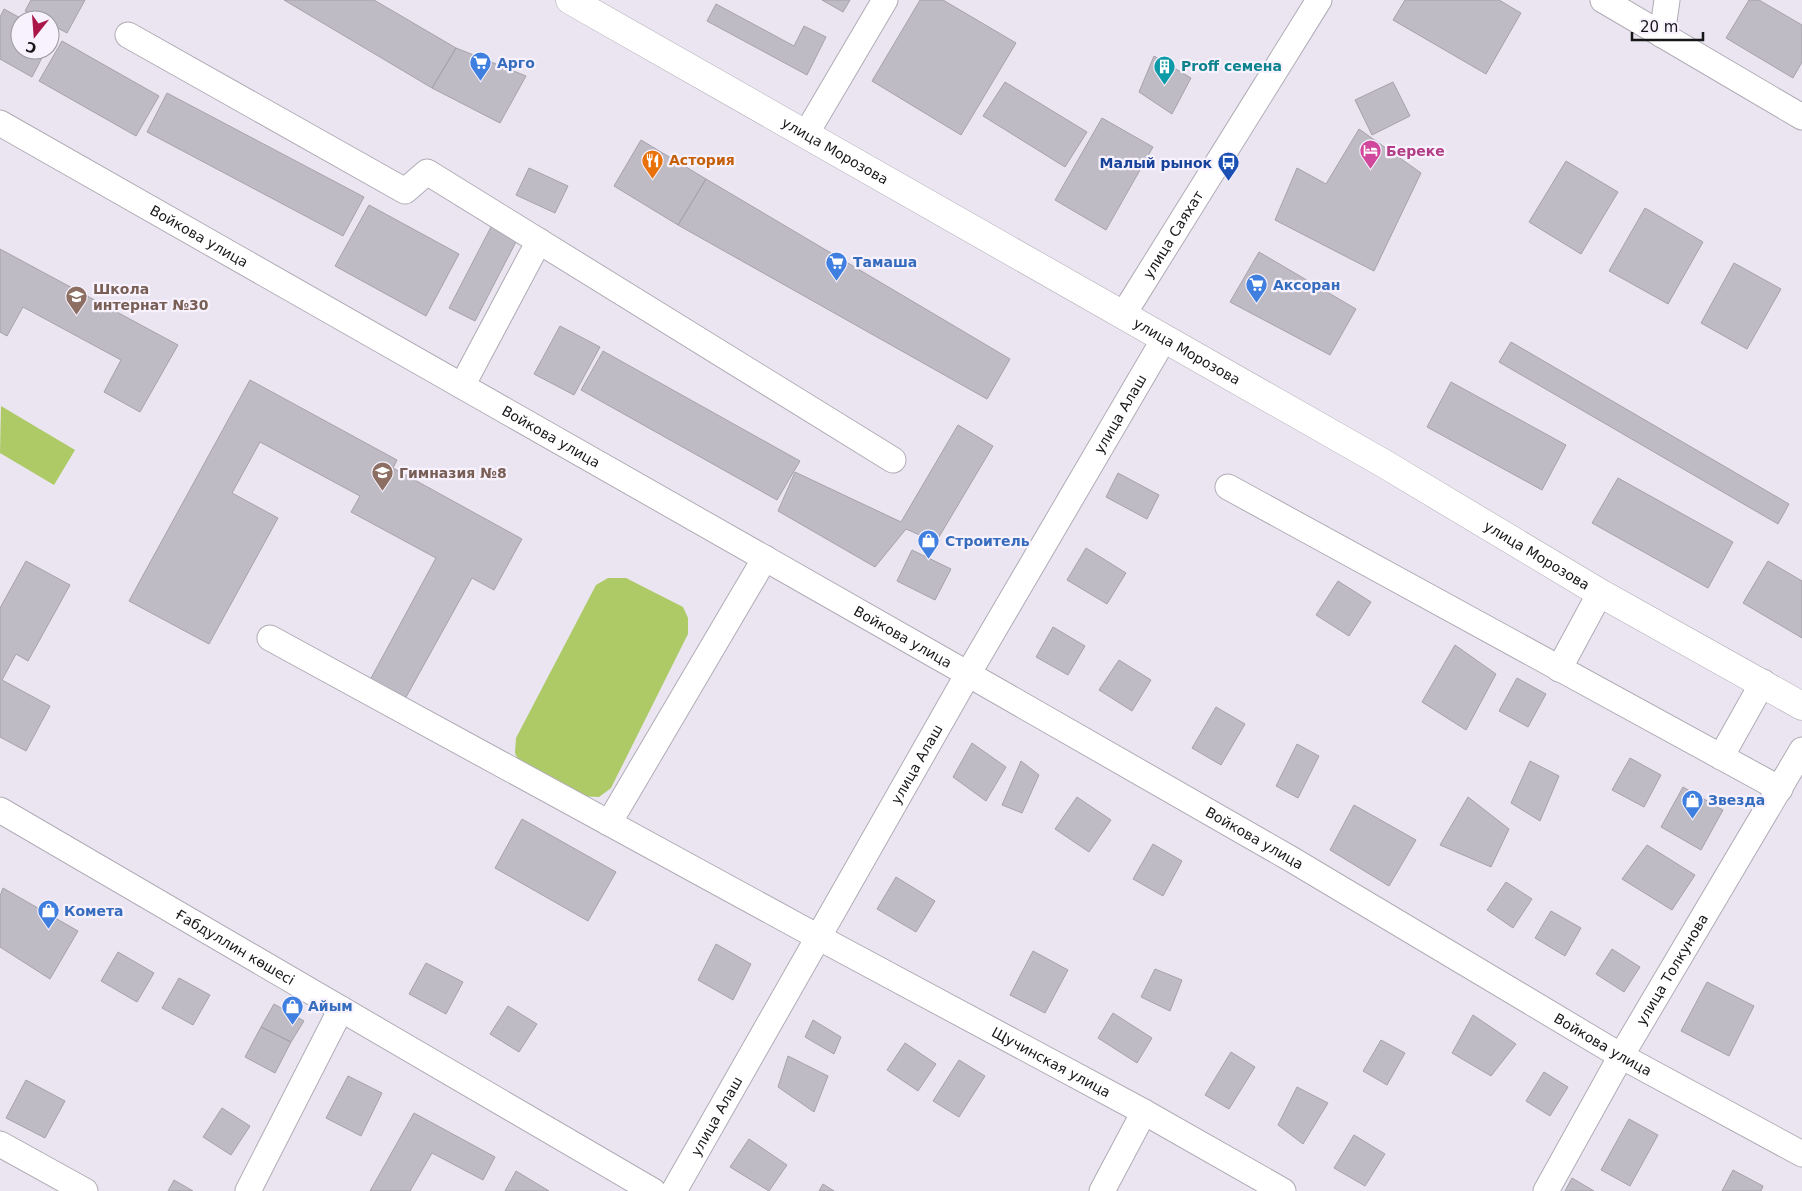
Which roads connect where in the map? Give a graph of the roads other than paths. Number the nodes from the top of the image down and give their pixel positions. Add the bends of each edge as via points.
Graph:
1 (570, 0) edge
2 (885, 0) edge
3 (1319, 0) edge
4 (1603, 0) edge
5 (1667, 0) edge
6 (128, 34) dead end
7 (1662, 35) junction
8 (1802, 117) edge
9 (0, 123) edge
10 (806, 134) junction
11 (539, 241) junction
12 (1123, 315) junction
13 (1164, 338) junction
14 (462, 386) junction
15 (893, 460) dead end
16 (1228, 488) dead end
17 (764, 558) junction
18 (1600, 593) junction
19 (270, 638) dead end
20 (1560, 669) junction
21 (968, 674) junction
22 (1763, 682) junction
23 (1802, 706) edge
24 (1802, 750) edge
25 (1721, 758) junction
26 (1780, 789) junction
27 (3, 819) edge
28 (609, 823) junction
29 (818, 937) junction
30 (341, 1009) junction
31 (1621, 1056) junction
32 (1144, 1112) junction
33 (0, 1144) edge
34 (1802, 1154) edge
35 (85, 1191) edge
36 (248, 1191) edge
37 (653, 1191) edge
38 (674, 1191) edge
39 (1102, 1191) edge
40 (1283, 1191) edge
41 (1546, 1191) edge

1 - 10 main road, улица Морозова
2 - 10 street
3 - 12 street, улица Саяхат
4 - 7 street
5 - 7 street
6 - 11 street via 405,190 427,172
7 - 8 street
9 - 14 street, Войкова улица
10 - 12 main road, улица Морозова
11 - 14 street
11 - 15 street
12 - 13 main road, улица Морозова
13 - 18 main road, улица Морозова
13 - 21 street, улица Алаш
14 - 17 street, Войкова улица
16 - 20 street
17 - 21 street, Войкова улица
17 - 28 street
18 - 20 street
18 - 22 main road, улица Морозова
19 - 28 street, Щучинская улица
20 - 25 street
21 - 29 street, улица Алаш
21 - 31 street, Войкова улица via 1291,859
22 - 23 main road, улица Морозова
22 - 25 street
24 - 26 street, улица Толкунова
25 - 26 street
26 - 31 street, улица Толкунова
27 - 30 street, Ғабдуллин көшесі
28 - 29 street, Щучинская улица
29 - 32 street, Щучинская улица
29 - 38 street, улица Алаш
30 - 36 street
30 - 37 street, Ғабдуллин көшесі
31 - 34 street, Войкова улица
31 - 41 street, улица Толкунова
32 - 39 street
32 - 40 street, Щучинская улица
33 - 35 street

